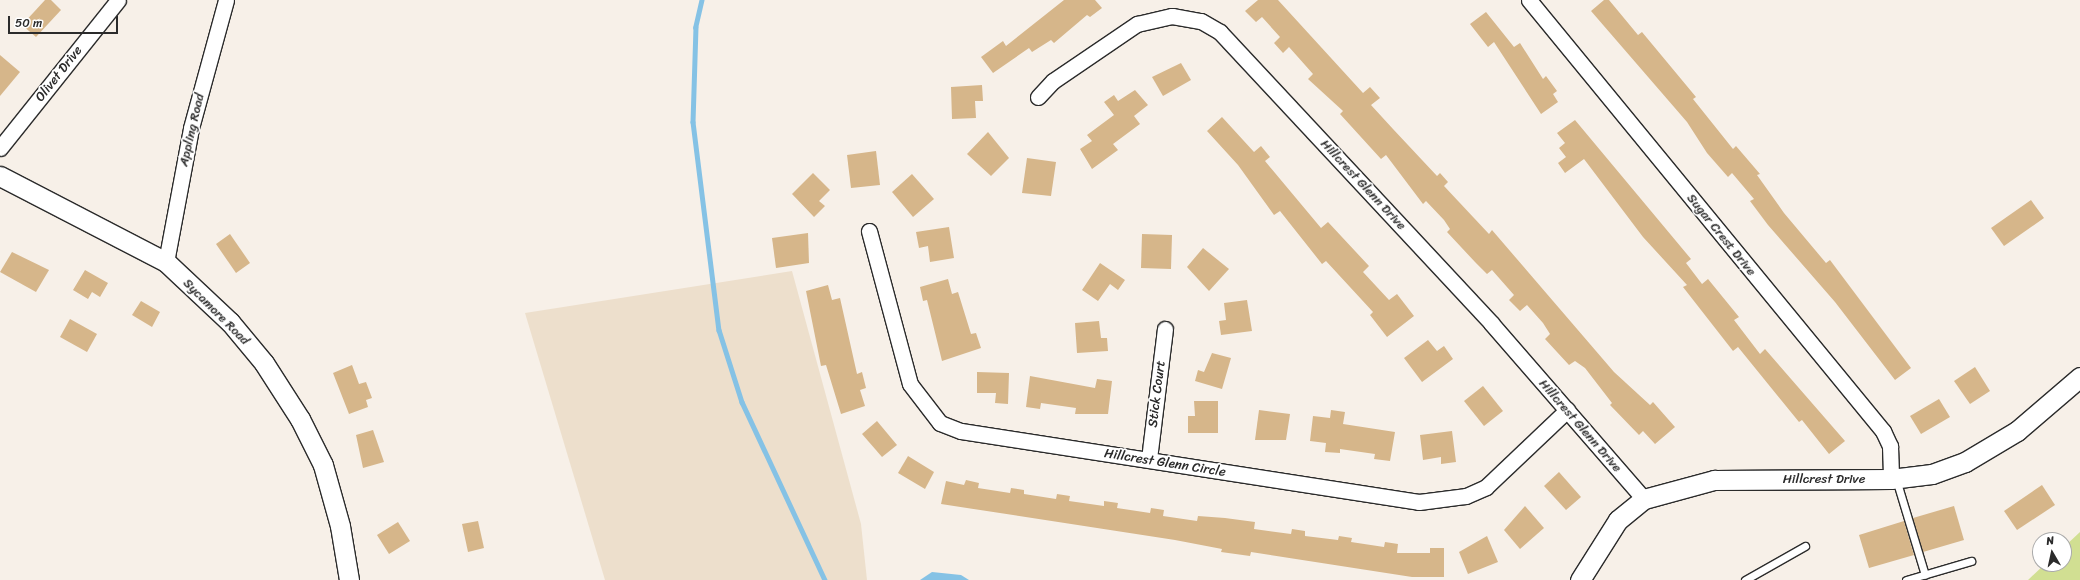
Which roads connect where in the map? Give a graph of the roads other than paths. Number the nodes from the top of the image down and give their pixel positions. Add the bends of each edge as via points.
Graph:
1 (118, 0) edge
2 (226, 0) edge
3 (1529, 0) edge
4 (1038, 97) dead end
5 (0, 148) edge
6 (0, 176) edge
7 (869, 231) dead end
8 (166, 262) junction
9 (1165, 329) dead end
10 (2078, 384) edge
11 (1567, 410) junction
12 (1149, 459) junction
13 (1893, 479) junction
14 (1644, 499) junction
15 (1805, 546) dead end
16 (1971, 561) dead end
17 (1924, 575) junction
18 (349, 580) edge
19 (1580, 580) edge
20 (1745, 580) edge
21 (1906, 580) edge

1 - 5 street, Olivet Drive
2 - 8 street, Appling Road via 191,128
3 - 13 street, Sugar Crest Drive via 1883,431 1890,446
4 - 11 street, Hillcrest Glenn Drive via 1053,81 1137,24 1172,16 1201,21 1220,32 1486,317
6 - 8 street, Sycamore Road
7 - 12 street, Hillcrest Glenn Circle via 910,384 940,423 961,431
8 - 18 street, Sycamore Road via 230,322 264,363 300,418 323,465 340,526
9 - 12 street, Stick Court
10 - 13 street, Hillcrest Drive via 2017,431 1965,462 1932,474
11 - 12 street, Hillcrest Glenn Circle via 1486,487 1466,496 1419,502
11 - 14 street, Hillcrest Glenn Drive
13 - 14 street, Hillcrest Drive via 1714,480
13 - 17 lane
14 - 19 street, Hillcrest Drive via 1618,520
15 - 20 lane
16 - 17 lane
17 - 21 lane

